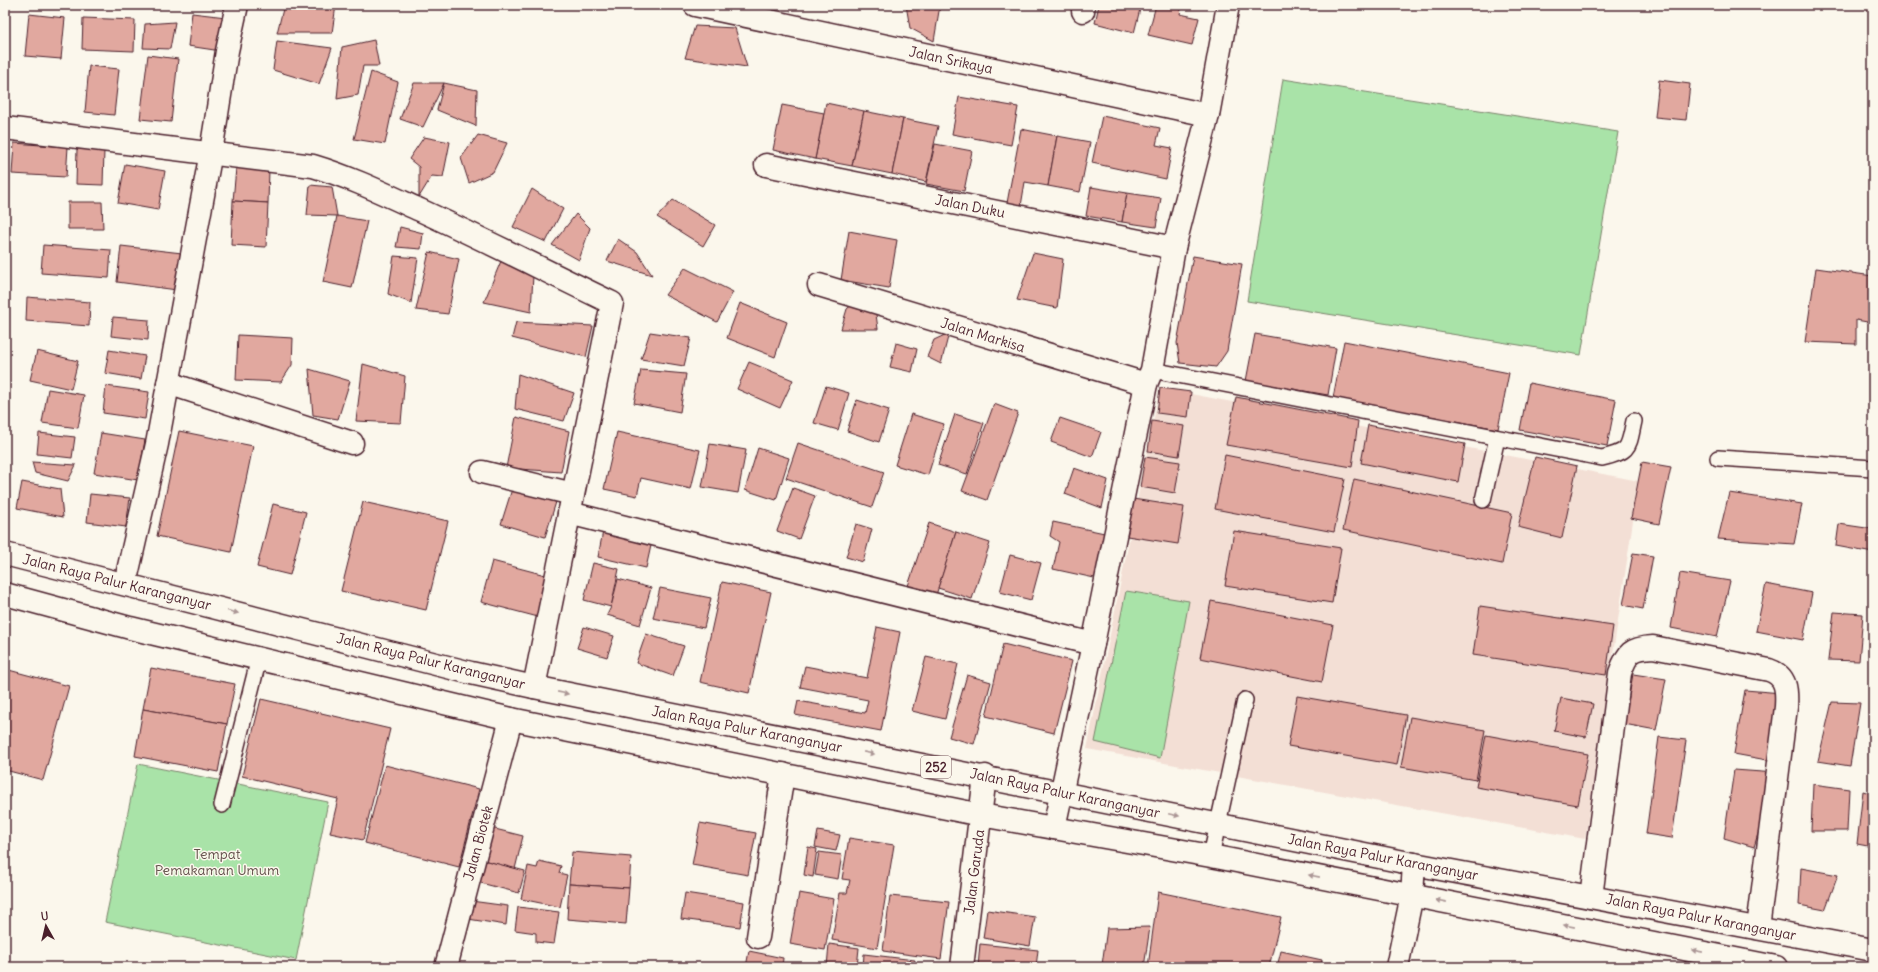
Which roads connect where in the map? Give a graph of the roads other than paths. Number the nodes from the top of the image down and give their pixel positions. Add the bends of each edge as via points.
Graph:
1 (237, 5) edge
2 (695, 5) edge
3 (1228, 5) edge
4 (1208, 115) junction
5 (5, 128) edge
6 (211, 152) junction
7 (766, 165) dead end
8 (1174, 248) junction
9 (819, 285) dead end
10 (1149, 377) junction
11 (168, 383) junction
12 (1634, 421) dead end
13 (1497, 438) junction
14 (352, 442) dead end
15 (1718, 458) dead end
16 (1873, 468) edge
17 (482, 472) dead end
18 (1483, 500) dead end
19 (571, 504) junction
20 (5, 554) edge
21 (125, 584) junction
22 (5, 594) edge
23 (1094, 644) junction
24 (259, 658) junction
25 (534, 687) junction
26 (1245, 700) dead end
27 (511, 719) junction
28 (783, 774) junction
29 (985, 776) junction
30 (1061, 792) junction
31 (222, 805) dead end
32 (981, 815) junction
33 (1217, 824) junction
34 (1054, 828) junction
35 (1211, 856) junction
36 (1414, 864) junction
37 (1412, 895) junction
38 (1591, 897) junction
39 (1758, 928) junction
40 (758, 937) dead end
41 (1873, 950) edge
42 (446, 967) edge
43 (962, 967) edge
44 (1397, 967) edge
45 (1776, 967) edge

1 - 6 street
2 - 4 street, Jalan Srikaya
3 - 4 street
4 - 8 street
5 - 6 street
6 - 11 street
6 - 19 street via 314,166 337,173 452,225 612,303
7 - 8 street, Jalan Duku
8 - 10 street
9 - 10 street, Jalan Markisa
10 - 13 lane
10 - 23 street
11 - 14 street
11 - 21 street via 157,444
12 - 13 lane via 1629,445 1624,452 1602,458
13 - 18 lane
15 - 16 lane
17 - 19 street
19 - 23 street
19 - 25 street
20 - 21 street, Jalan Raya Palur Karanganyar / 252
21 -> 25 street, Jalan Raya Palur Karanganyar / 252
22 - 24 street via 130,628
23 - 30 street
24 - 27 street
24 - 31 lane
25 -> 29 street, Jalan Raya Palur Karanganyar / 252
26 - 33 lane
27 - 28 street
27 - 42 street, Jalan Biotek
28 - 32 street
28 - 40 street
29 - 30 street, Jalan Raya Palur Karanganyar / 252 via 997,781
29 - 32 street, Jalan Garuda
30 -> 33 street, Jalan Raya Palur Karanganyar / 252
30 - 34 street
32 - 34 street
32 - 43 street, Jalan Garuda
33 - 35 lane
33 - 36 street, Jalan Raya Palur Karanganyar / 252
34 - 35 street
37 -> 35 street
36 - 37 street
36 - 38 street, Jalan Raya Palur Karanganyar / 252
37 - 44 street
45 -> 37 street
38 - 39 street, Jalan Raya Palur Karanganyar / 252
38 - 39 street via 1620,673 1632,651 1641,647 1653,647 1769,670 1780,675 1786,687 1786,707
39 - 41 street, Jalan Raya Palur Karanganyar / 252

